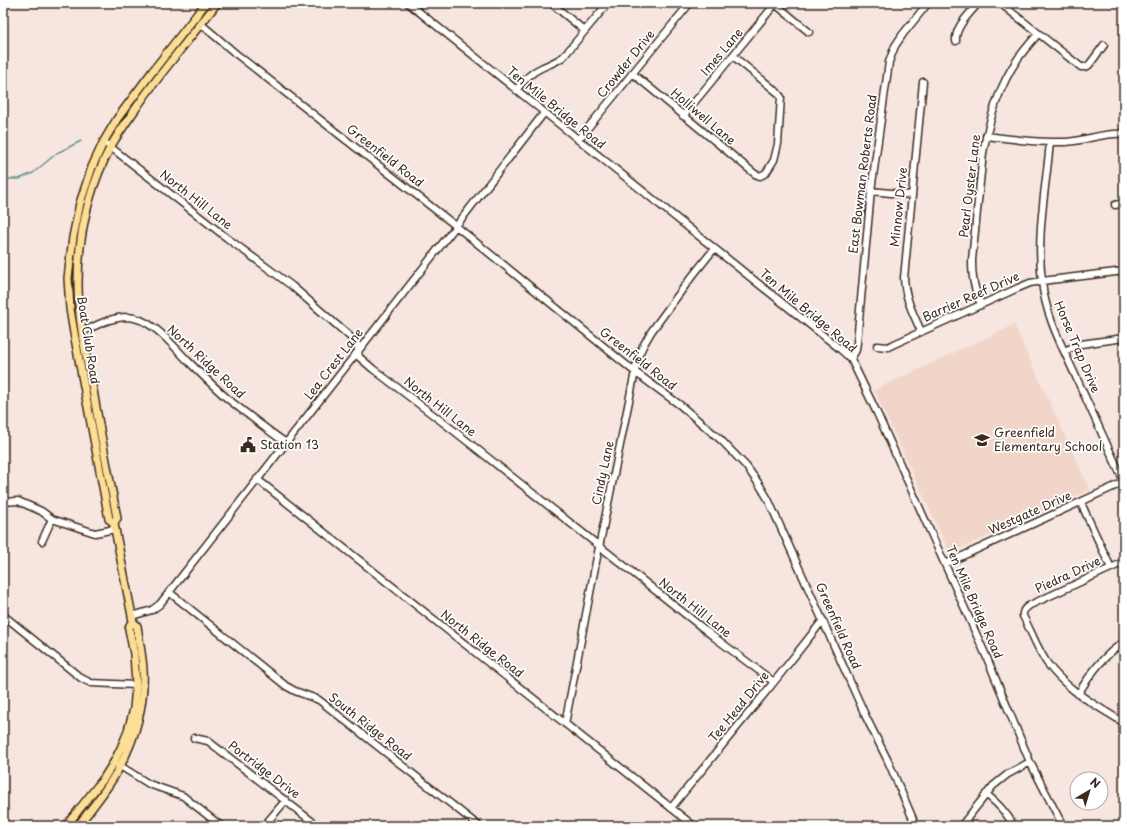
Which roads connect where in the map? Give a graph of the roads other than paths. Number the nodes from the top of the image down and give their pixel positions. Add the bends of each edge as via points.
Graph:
1 (206, 3) edge
2 (217, 3) edge
3 (408, 3) edge
4 (551, 3) edge
5 (608, 3) edge
6 (690, 3) edge
7 (775, 3) edge
8 (928, 3) edge
9 (978, 3) edge
10 (1000, 3) edge
11 (201, 24) junction
12 (585, 31) junction
13 (809, 32) dead end
14 (1038, 34) junction
15 (956, 41) dead end
16 (1104, 45) dead end
17 (733, 56) junction
18 (632, 73) junction
19 (923, 82) dead end
20 (516, 90) junction
21 (544, 113) junction
22 (684, 116) junction
23 (1124, 134) edge
24 (986, 136) junction
25 (578, 140) junction
26 (104, 142) junction
27 (1050, 142) junction
28 (111, 147) junction
29 (871, 191) junction
30 (911, 195) junction
31 (1124, 203) edge
32 (1114, 205) dead end
33 (456, 226) junction
34 (714, 249) junction
35 (1124, 271) edge
36 (1042, 281) junction
37 (981, 305) junction
38 (921, 331) junction
39 (82, 332) junction
40 (1124, 338) edge
41 (877, 346) dead end
42 (1064, 350) junction
43 (358, 351) junction
44 (851, 359) junction
45 (635, 372) junction
46 (286, 443) junction
47 (257, 479) junction
48 (1124, 482) edge
49 (3, 502) edge
50 (1081, 503) junction
51 (52, 519) junction
52 (115, 526) junction
53 (42, 541) dead end
54 (599, 546) junction
55 (1124, 562) edge
56 (945, 564) junction
57 (1111, 568) junction
58 (169, 592) junction
59 (3, 615) edge
60 (132, 619) junction
61 (823, 620) junction
62 (1124, 642) edge
63 (774, 682) junction
64 (136, 686) junction
65 (1078, 694) junction
66 (1124, 723) edge
67 (565, 724) junction
68 (194, 738) dead end
69 (1030, 762) junction
70 (118, 764) junction
71 (986, 794) junction
72 (286, 800) junction
73 (671, 808) junction
74 (66, 826) edge
75 (78, 826) edge
76 (221, 826) edge
77 (264, 826) edge
78 (318, 826) edge
79 (479, 826) edge
80 (694, 826) edge
81 (913, 826) edge
82 (961, 826) edge
83 (1014, 826) edge
84 (1063, 826) edge

1 - 26 main road, Boat Club Road via 116,119
2 - 11 main road, Boat Club Road
3 - 20 street, Ten Mile Bridge Road
4 - 12 street
5 - 12 street
6 - 18 street, Crowder Drive
7 - 13 street
7 - 17 street, Imes Lane
8 - 29 street, East Bowman Roberts Road via 895,46 889,62
9 - 15 street via 957,32
10 - 14 street
11 - 28 main road, Boat Club Road via 147,92
11 - 33 street, Greenfield Road
12 - 20 street via 564,56 532,73
14 - 16 street via 1081,66 1089,65
14 - 24 street, Pearl Oyster Lane via 1008,75 996,100
17 - 22 street, Imes Lane
17 - 22 street, Holliwell Lane via 781,97 778,144 774,160 766,173 760,176 755,174
18 - 22 street, Holliwell Lane
18 - 25 street, Crowder Drive
19 - 30 street, Minnow Drive
20 - 21 street, Ten Mile Bridge Road
21 - 25 street, Ten Mile Bridge Road
21 - 33 street, Lea Crest Lane
23 - 27 street
24 - 27 street
24 - 37 street, Pearl Oyster Lane via 982,153 972,260 973,284
25 - 34 street, Ten Mile Bridge Road
26 - 28 street, North Hill Lane
26 - 52 main road, Boat Club Road via 92,167 80,203 68,278 70,309 108,519
27 - 36 street, Horse Trap Drive via 1041,240
28 - 39 main road, Boat Club Road via 90,200 79,252 78,284
28 - 43 street, North Hill Lane via 292,286 355,341
29 - 30 street
29 - 44 street, East Bowman Roberts Road via 856,350
30 - 38 street, Minnow Drive via 904,287 909,306
31 - 32 street
33 - 43 street, Lea Crest Lane
33 - 45 street, Greenfield Road
34 - 44 street, Ten Mile Bridge Road
34 - 45 street, Cindy Lane via 651,332 638,357
35 - 36 street, Barrier Reef Drive
36 - 37 street, Barrier Reef Drive via 1018,288
36 - 42 street, Horse Trap Drive via 1052,323
37 - 38 street, Barrier Reef Drive
38 - 41 street, Barrier Reef Drive via 888,347
39 - 46 street, North Ridge Road via 108,320 128,317 145,323 171,342 228,399
39 - 52 main road, Boat Club Road via 117,518
40 - 42 street via 1081,344
42 - 48 street, Horse Trap Drive
43 - 46 street, Lea Crest Lane
43 - 54 street, North Hill Lane via 359,357 373,369
44 - 56 street, Ten Mile Bridge Road
45 - 54 street, Cindy Lane
45 - 61 street, Greenfield Road via 680,405 721,440 746,466 768,499
46 - 47 street, Lea Crest Lane
47 - 58 street, Lea Crest Lane
47 - 67 street, North Ridge Road
48 - 50 street, Westgate Drive
49 - 51 street via 18,501
50 - 56 street, Westgate Drive
50 - 57 street
51 - 52 street via 95,533
51 - 53 street
52 - 60 main road, Boat Club Road
54 - 63 street, North Hill Lane
54 - 67 street, Cindy Lane
55 - 57 street, Piedra Drive
56 - 69 street, Ten Mile Bridge Road
57 - 65 street, Piedra Drive via 1023,610 1023,616 1046,662 1055,674
58 - 60 street, Lea Crest Lane via 152,610
58 - 79 street, South Ridge Road via 286,686 319,700
59 - 64 street via 81,678 91,682
60 - 64 main road, Boat Club Road via 130,629
60 - 70 main road, Boat Club Road via 138,632 143,686 137,725 131,744
61 - 63 street, Tee Head Drive
61 - 81 street, Greenfield Road via 888,761 913,819
62 - 65 street via 1105,656
63 - 73 street, Tee Head Drive
64 - 70 main road, Boat Club Road via 134,708
65 - 66 street
67 - 73 street, North Ridge Road
68 - 72 street, Portridge Drive via 208,741
69 - 71 street via 1001,779
69 - 84 street, Ten Mile Bridge Road
70 - 74 main road, Boat Club Road
70 - 75 main road, Boat Club Road via 112,779
70 - 76 street via 149,784 183,796
71 - 82 street
71 - 83 street via 998,804
72 - 77 street
72 - 78 street, Portridge Drive
73 - 80 street, North Ridge Road

